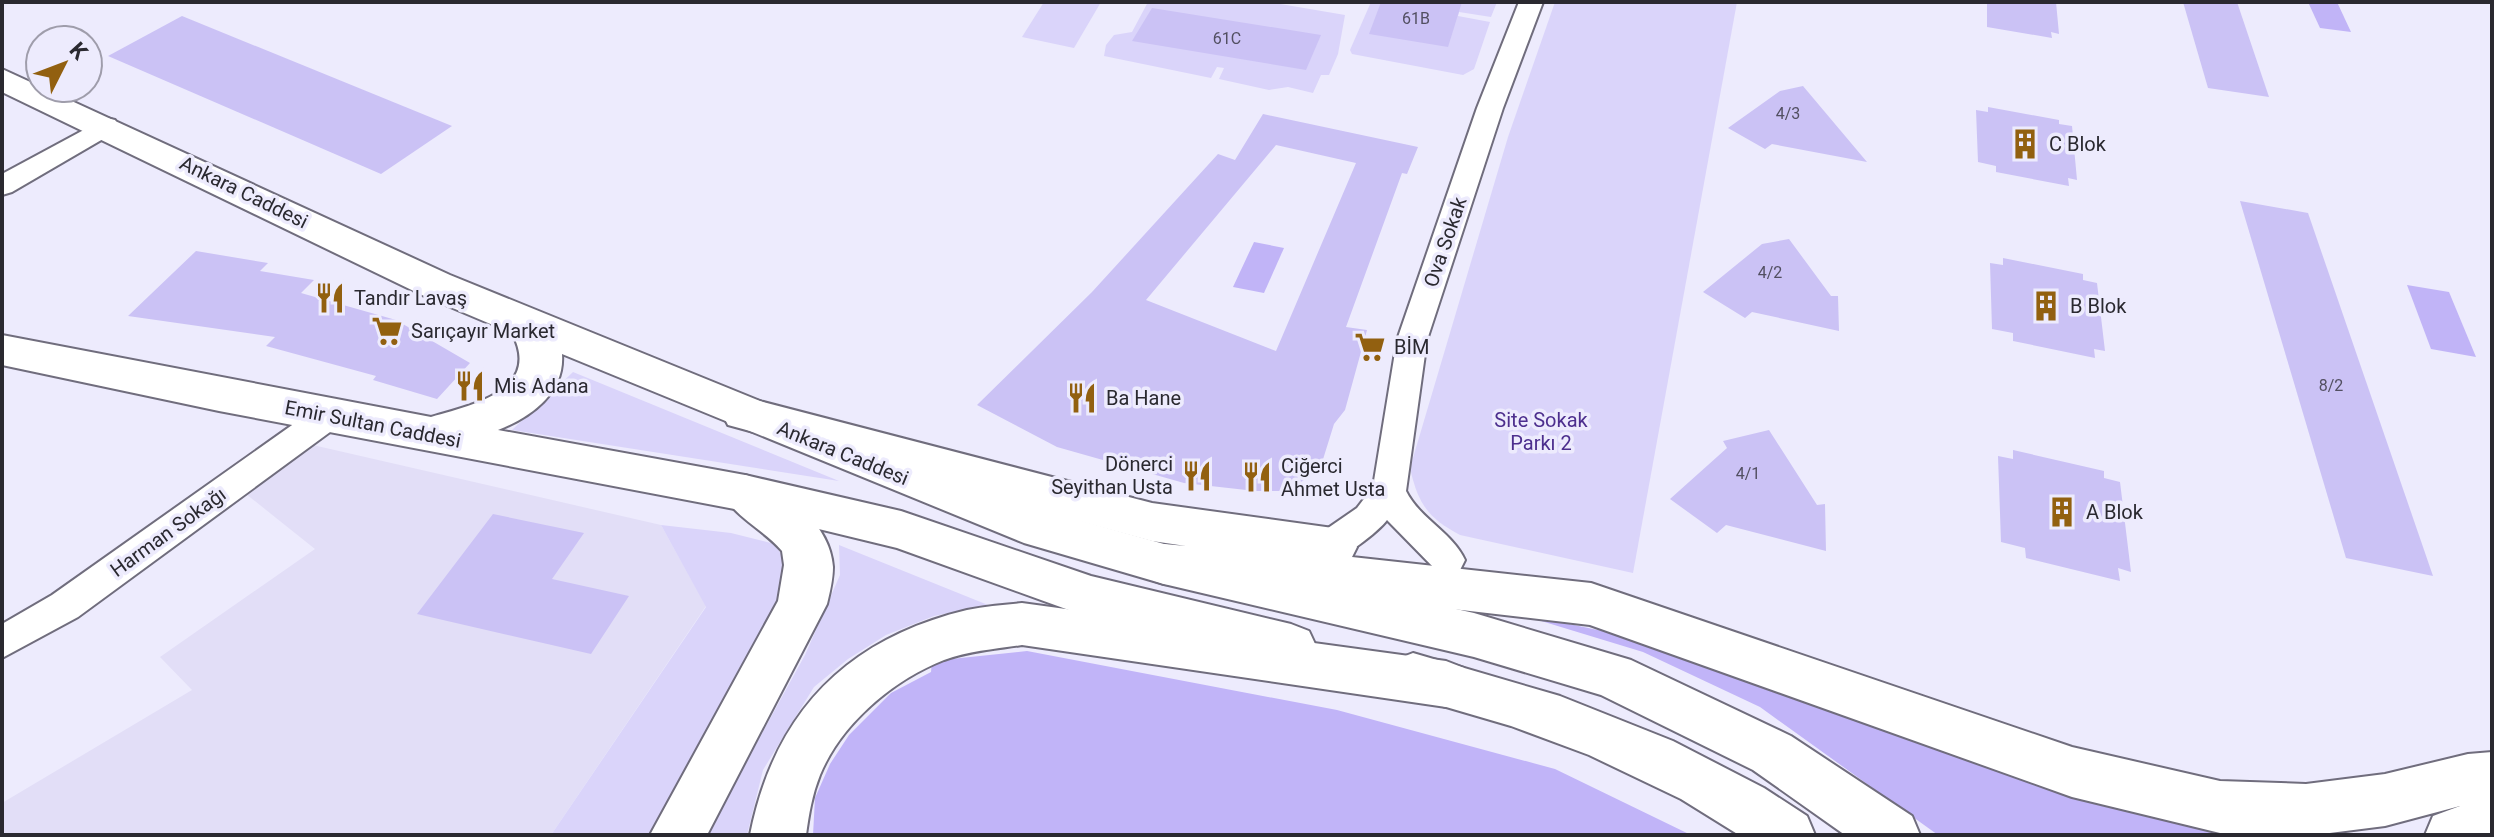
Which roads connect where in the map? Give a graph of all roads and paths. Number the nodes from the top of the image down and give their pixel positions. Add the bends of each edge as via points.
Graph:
1 (1531, 2) edge
2 (2, 79) edge
3 (106, 126) junction
4 (2, 186) edge
5 (529, 325) junction
6 (2, 350) edge
7 (744, 413) junction
8 (330, 415) junction
9 (431, 434) junction
10 (1389, 491) junction
11 (745, 493) junction
12 (1327, 547) junction
13 (1448, 560) junction
14 (1164, 564) junction
15 (2, 642) edge
16 (1446, 684) junction
17 (1907, 715) junction
18 (2492, 777) edge
19 (2492, 823) edge
20 (678, 835) edge
21 (778, 835) edge
22 (1787, 835) edge
23 (1892, 835) edge
24 (2453, 835) edge

1 - 10 street, Ova Sokak via 1412,340
2 - 3 main road, Ankara Caddesi
3 - 4 street
3 - 5 main road, Ankara Caddesi
5 - 7 main road, Ankara Caddesi
5 - 9 main road via 541,348 541,372 526,395 491,416
6 - 8 main road, Emir Sultan Caddesi
7 - 12 main road via 1152,522
7 - 14 main road, Ankara Caddesi via 1024,524
8 - 9 main road, Emir Sultan Caddesi
8 - 15 street, Harman Sokağı via 65,606
9 - 11 main road, Emir Sultan Caddesi
10 - 12 street via 1369,518
10 - 13 street via 1402,517
11 - 16 main road, Emir Sultan Caddesi via 901,530 1091,597
11 - 20 main road via 790,525 808,553 811,577 802,604
12 - 13 main road
13 - 17 main road via 1624,596
14 - 17 main road via 1349,577 1591,604
14 - 23 main road via 1474,635 1613,676 1772,753
16 - 21 main road via 1022,624 965,632 902,655 855,686 815,731 794,768
16 - 22 main road via 1618,740 1737,800
17 - 18 main road via 2072,772 2220,807 2306,810
19 - 24 main road

